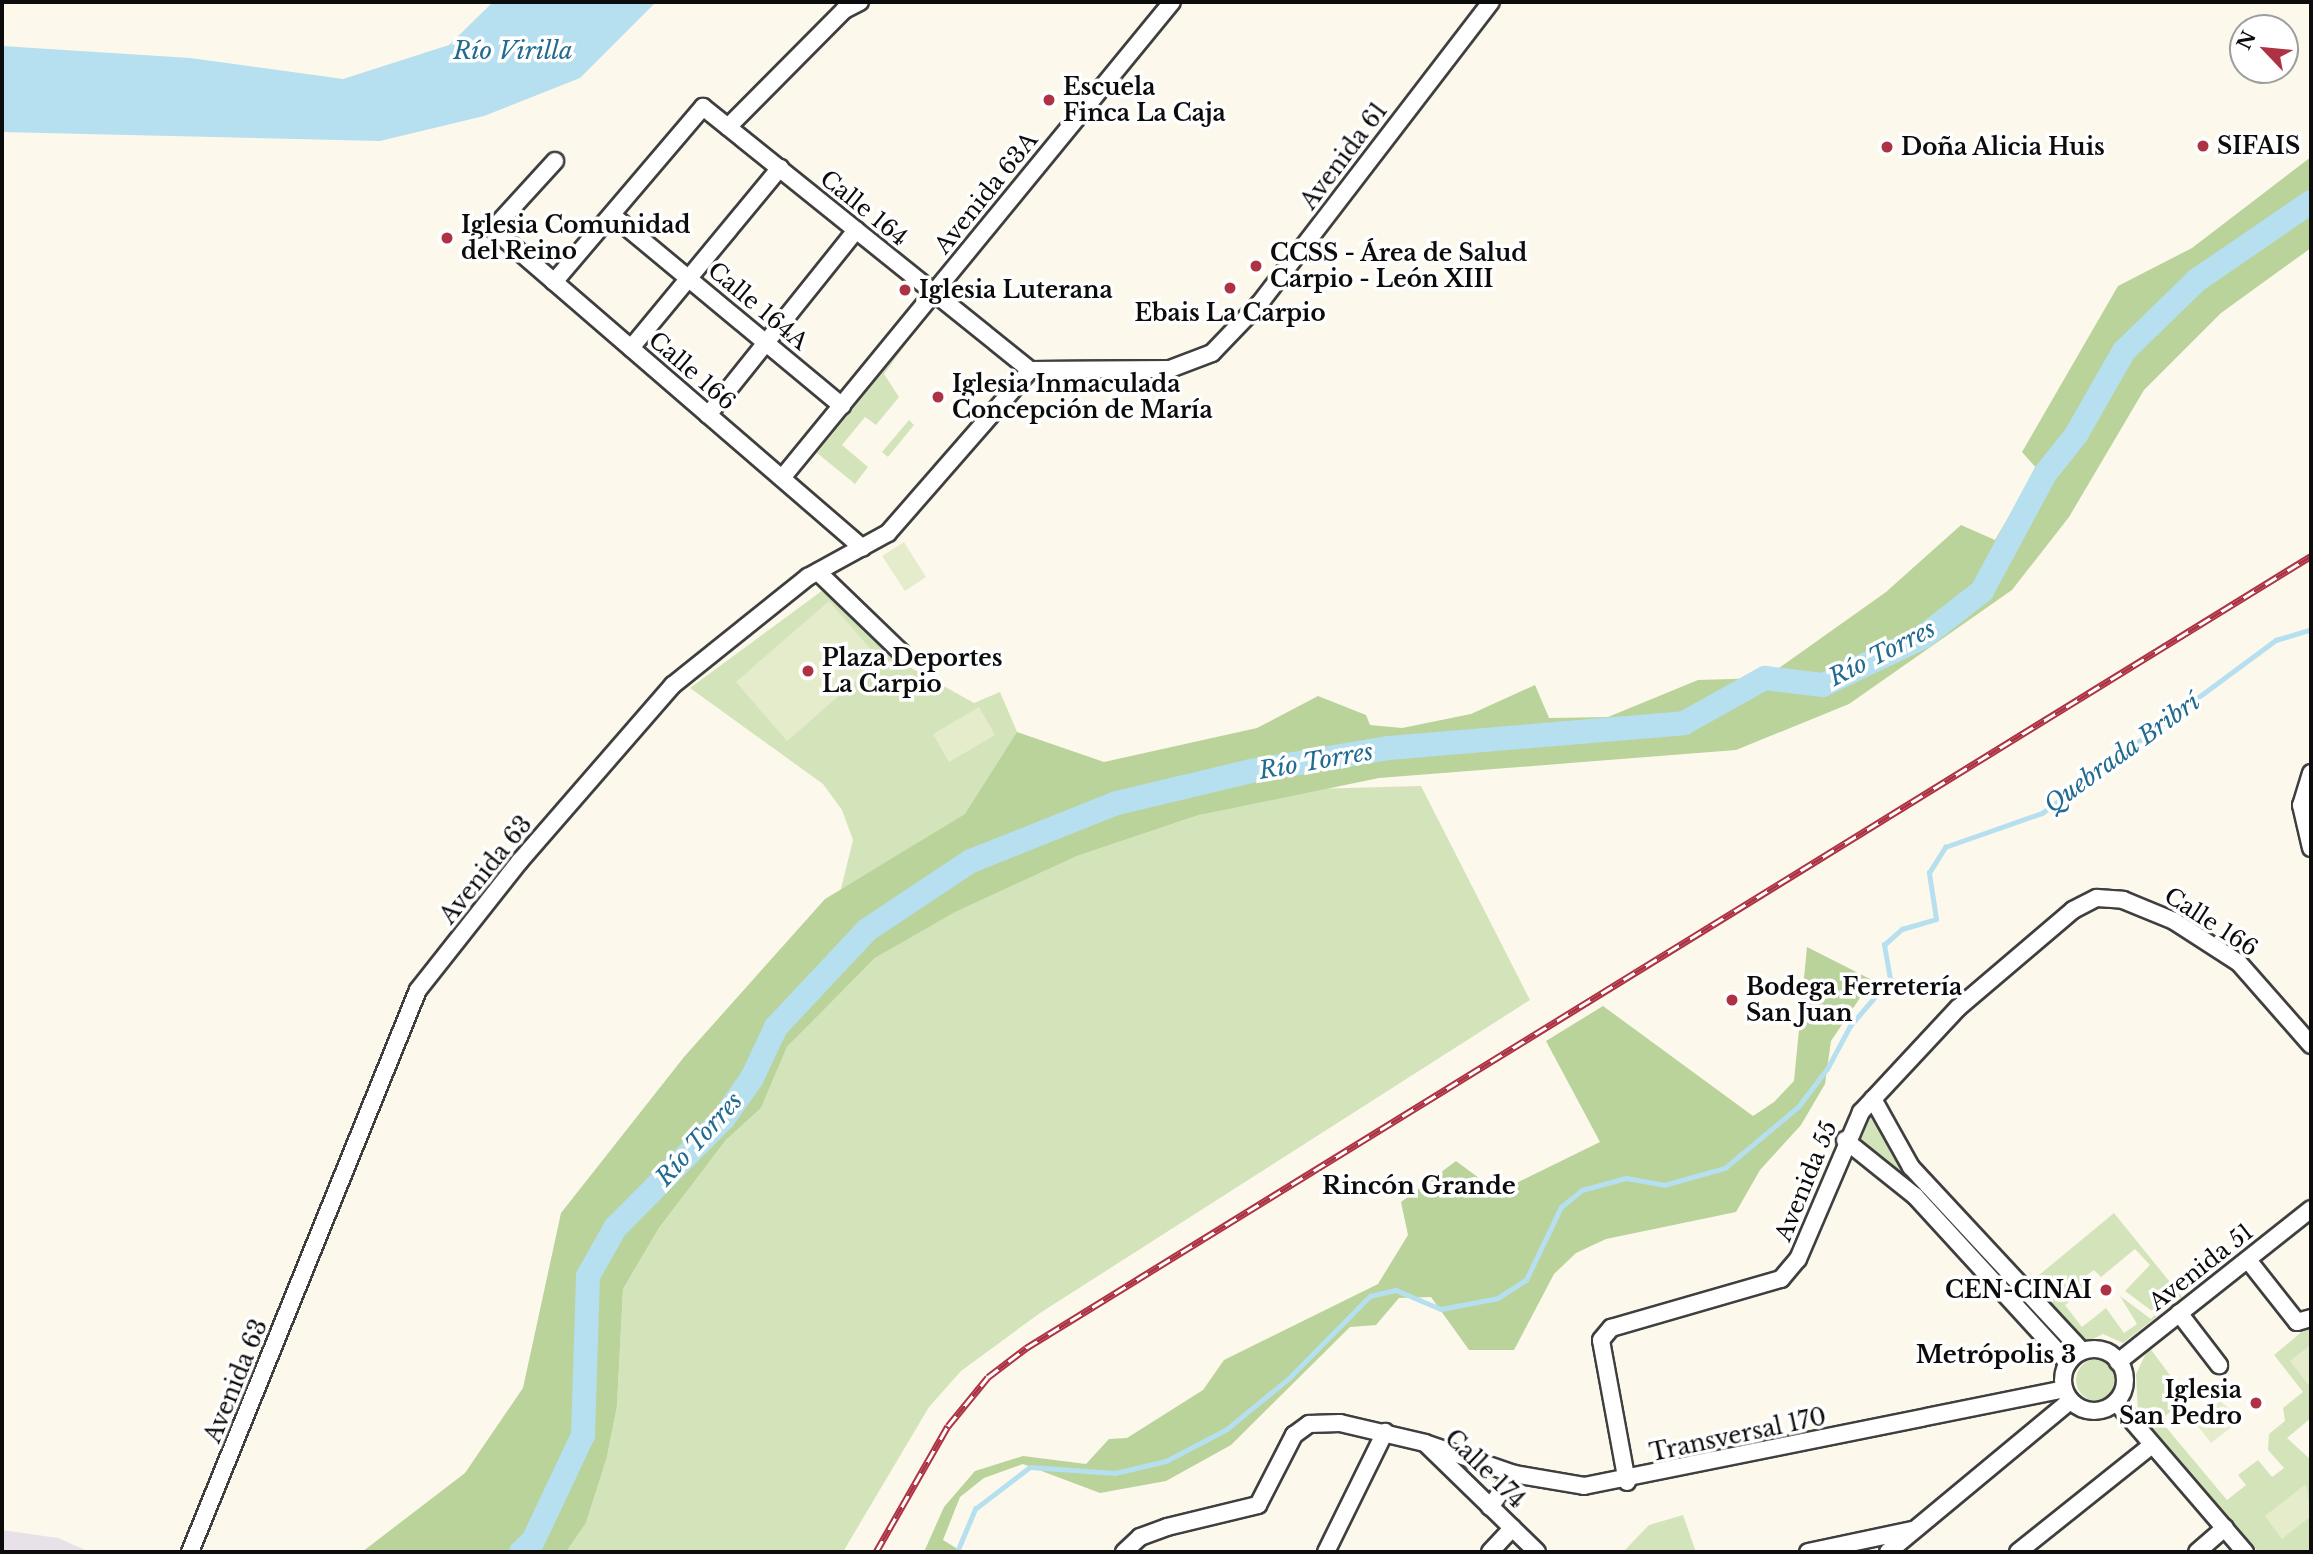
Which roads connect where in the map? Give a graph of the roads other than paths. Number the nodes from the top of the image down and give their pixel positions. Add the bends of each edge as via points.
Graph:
1 (860, 2) edge
2 (1172, 2) edge
3 (1491, 2) edge
4 (728, 127) junction
5 (555, 161) dead end
6 (780, 169) junction
7 (611, 215) junction
8 (856, 230) junction
9 (690, 279) junction
10 (554, 282) junction
11 (935, 294) junction
12 (767, 344) junction
13 (631, 348) junction
14 (1030, 370) junction
15 (842, 406) junction
16 (708, 415) junction
17 (782, 478) junction
18 (862, 548) junction
19 (818, 572) junction
20 (902, 653) dead end
21 (2311, 773) edge
22 (2311, 848) edge
23 (2097, 898) joint
24 (2311, 1045) edge
25 (1873, 1100) junction
26 (1844, 1140) junction
27 (2311, 1209) edge
28 (2248, 1260) junction
29 (2179, 1313) junction
30 (2308, 1321) edge
31 (2081, 1350) junction
32 (2118, 1362) junction
33 (2068, 1363) junction
34 (2219, 1365) dead end
35 (2067, 1395) junction
36 (2116, 1402) junction
37 (1385, 1432) junction
38 (1424, 1443) junction
39 (2152, 1445) junction
40 (1514, 1474) junction
41 (1627, 1482) junction
42 (1490, 1507) junction
43 (1512, 1528) junction
44 (2225, 1528) junction
45 (1917, 1529) junction
46 (190, 1552) edge
47 (1124, 1552) edge
48 (1326, 1552) edge
49 (1490, 1552) edge
50 (1537, 1552) edge
51 (1808, 1552) edge
52 (1888, 1552) edge
53 (2018, 1552) edge
54 (2197, 1552) edge
55 (2245, 1552) edge

1 - 4 street via 844,10
2 - 11 street, Avenida 63A
3 - 14 street, Avenida 61 via 1231,335 1195,364 1170,369
4 - 6 street, Calle 164
4 - 7 street, Calle 164 via 703,107
5 - 10 street, Calle 166 via 493,229
6 - 8 street, Calle 164
6 - 9 street
7 - 9 street, Calle 164A
7 - 10 street
8 - 11 street, Calle 164
8 - 12 street
9 - 12 street, Calle 164A
9 - 13 street
10 - 13 street, Calle 166
11 - 14 street, Calle 164
11 - 15 street, Avenida 63A
12 - 15 street, Calle 164A
12 - 16 street
13 - 16 street, Calle 166
14 - 18 street, Avenida 63 via 888,533
15 - 17 street, Avenida 63A
16 - 17 street, Calle 166
17 - 18 street, Calle 166
18 - 19 street, Avenida 63
19 - 20 street
19 - 46 street, Avenida 63 via 723,639 673,685 418,990
21 - 22 street via 2301,805
23 - 24 street, Calle 166 via 2150,909 2239,963
23 - 25 street, Avenida 55 via 2036,936
25 - 26 street, Avenida 55
25 - 31 street via 1911,1167
26 - 33 street via 1924,1204
26 - 41 street, Avenida 55 via 1798,1259 1781,1279 1611,1328 1599,1353
27 - 28 street, Avenida 51
28 - 29 street, Avenida 51
28 - 30 street via 2297,1322
29 - 32 street, Avenida 51
29 - 34 street
31 - 32 street via 2104,1351
31 - 33 street
32 - 36 street via 2124,1379
33 - 35 street
35 - 36 street via 2098,1411
35 - 41 street, Transversal 170
35 - 45 street
36 - 39 street
37 - 38 street, Calle 174
37 - 47 street, Calle 174 via 1309,1424 1294,1435 1258,1506 1167,1527 1140,1537
37 - 48 street
38 - 40 street, Transversal 170
38 - 42 street, Calle 174
39 - 44 street
39 - 53 street
40 - 41 street, Transversal 170 via 1584,1486
40 - 42 street
42 - 43 street, Calle 174
43 - 49 street
43 - 50 street, Calle 174
44 - 54 street
44 - 55 street
45 - 51 street
45 - 52 street

